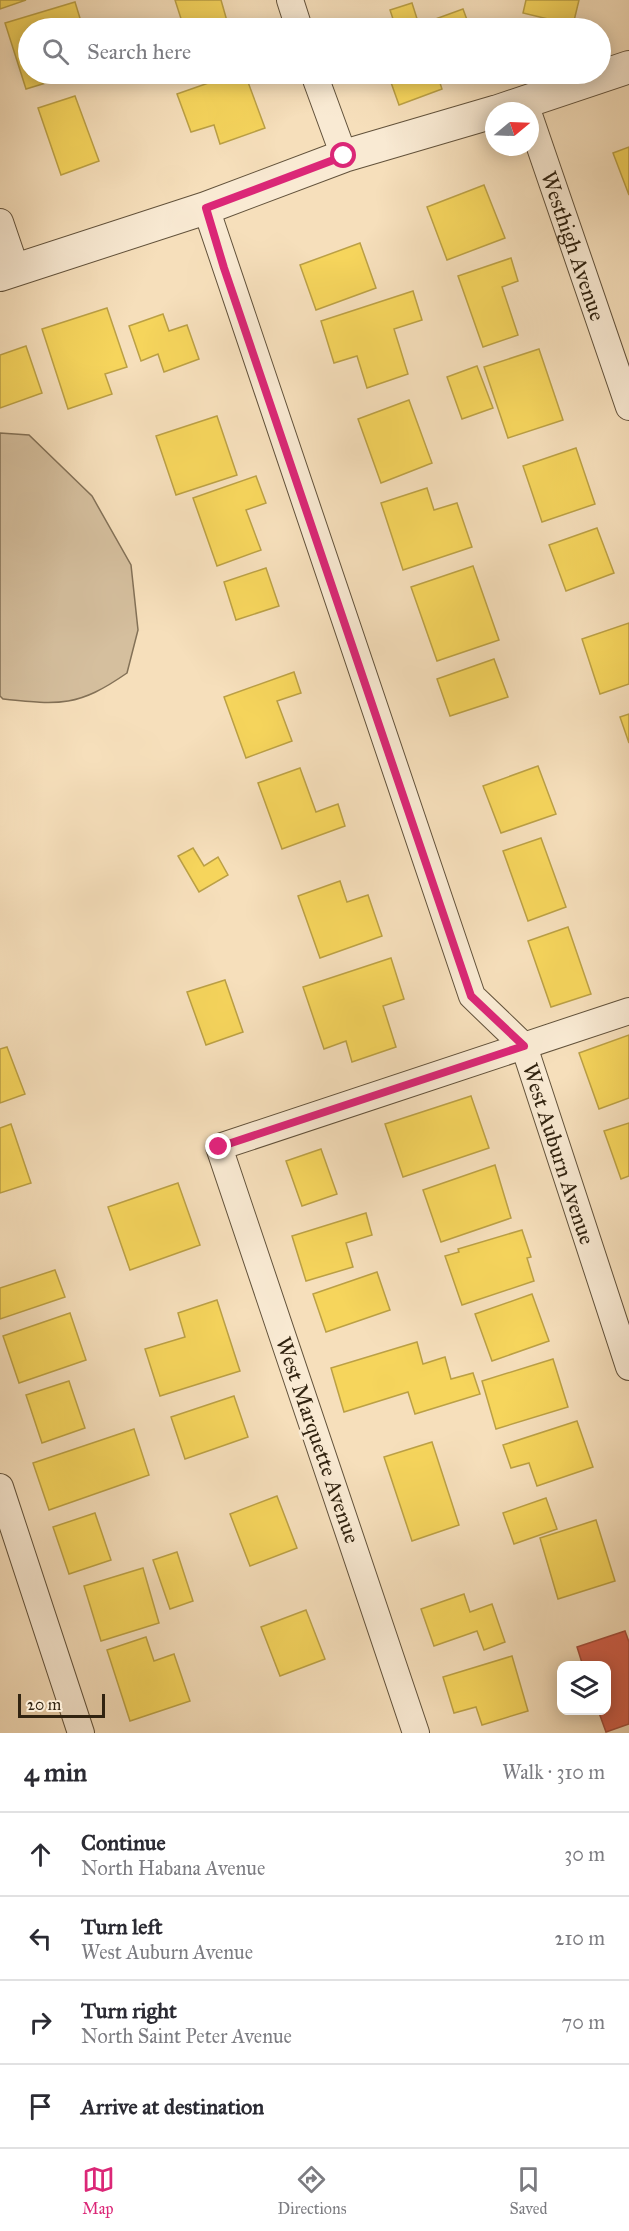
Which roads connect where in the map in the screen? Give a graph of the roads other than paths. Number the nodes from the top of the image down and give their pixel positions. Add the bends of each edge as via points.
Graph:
1 (290, 0) edge
2 (296, 18) edge
3 (629, 67) edge
4 (611, 74) edge
5 (318, 84) edge
6 (585, 84) edge
7 (538, 102) edge
8 (485, 119) edge
9 (344, 156) junction
10 (532, 156) edge
11 (206, 208) junction
12 (0, 222) edge
13 (8, 272) edge
14 (629, 407) edge
15 (629, 1011) edge
16 (524, 1046) junction
17 (629, 1367) edge
18 (0, 1487) edge
19 (81, 1733) edge
20 (416, 1733) edge

1 - 2 street
3 - 4 street
5 - 9 street
6 - 7 street
8 - 9 street
9 - 11 street
10 - 14 street, Westhigh Avenue
11 - 13 street
11 - 16 street, West Auburn Avenue via 471,996
12 - 13 street
15 - 16 street
16 - 17 street, West Auburn Avenue
16 - 20 street, West Marquette Avenue via 219,1147
18 - 19 street

